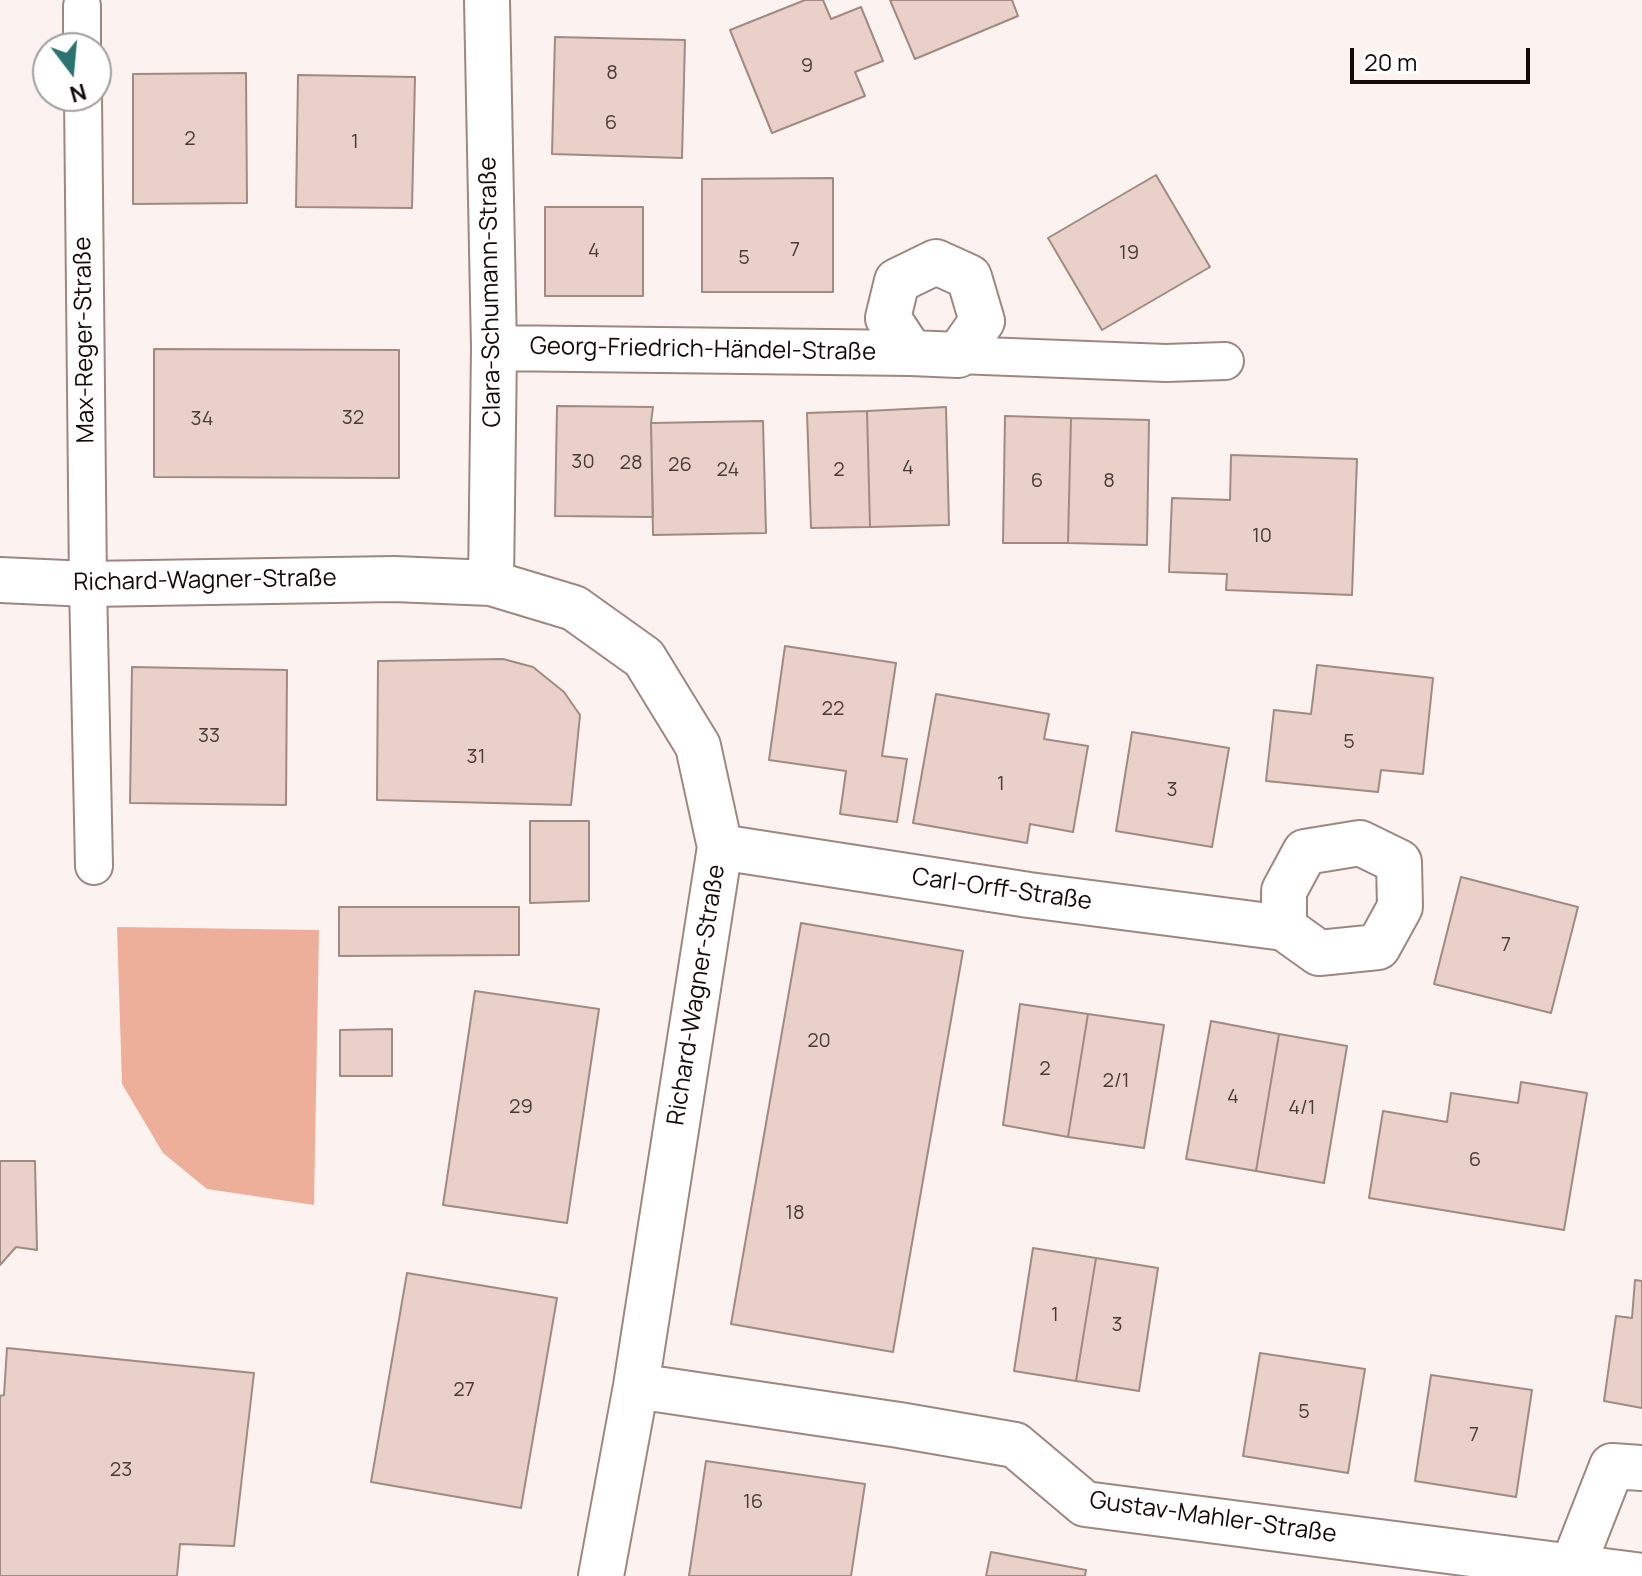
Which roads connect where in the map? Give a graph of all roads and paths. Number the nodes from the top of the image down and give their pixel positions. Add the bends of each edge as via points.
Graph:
1 (487, 0) edge
2 (82, 6) dead end
3 (82, 32) edge
4 (83, 112) edge
5 (494, 348) junction
6 (911, 353) junction
7 (958, 355) junction
8 (1225, 361) dead end
9 (0, 580) edge
10 (491, 583) junction
11 (88, 584) junction
12 (720, 847) junction
13 (94, 866) dead end
14 (1284, 928) dead end
15 (636, 1386) junction
16 (1642, 1468) edge
17 (1572, 1568) junction
18 (601, 1576) edge
19 (1642, 1576) edge

1 - 5 street, Clara-Schumann-Straße
2 - 3 lane
4 - 11 lane, Max-Reger-Straße
5 - 6 street, Georg-Friedrich-Händel-Straße
5 - 10 street, Clara-Schumann-Straße
6 - 7 street, Georg-Friedrich-Händel-Straße
6 - 7 street, Georg-Friedrich-Händel-Straße via 888,318 897,281 936,262 969,277 982,321
7 - 8 lane, Georg-Friedrich-Händel-Straße
9 - 11 street, Richard-Wagner-Straße
10 - 11 street, Richard-Wagner-Straße via 394,579
10 - 12 street, Richard-Wagner-Straße via 574,608 644,658 698,746
11 - 13 lane, Max-Reger-Straße
12 - 14 street, Carl-Orff-Straße
12 - 15 street, Richard-Wagner-Straße
15 - 17 street, Gustav-Mahler-Straße via 1015,1445 1085,1504
15 - 18 street, Richard-Wagner-Straße
16 - 17 street via 1612,1466
17 - 19 street, Gustav-Mahler-Straße

